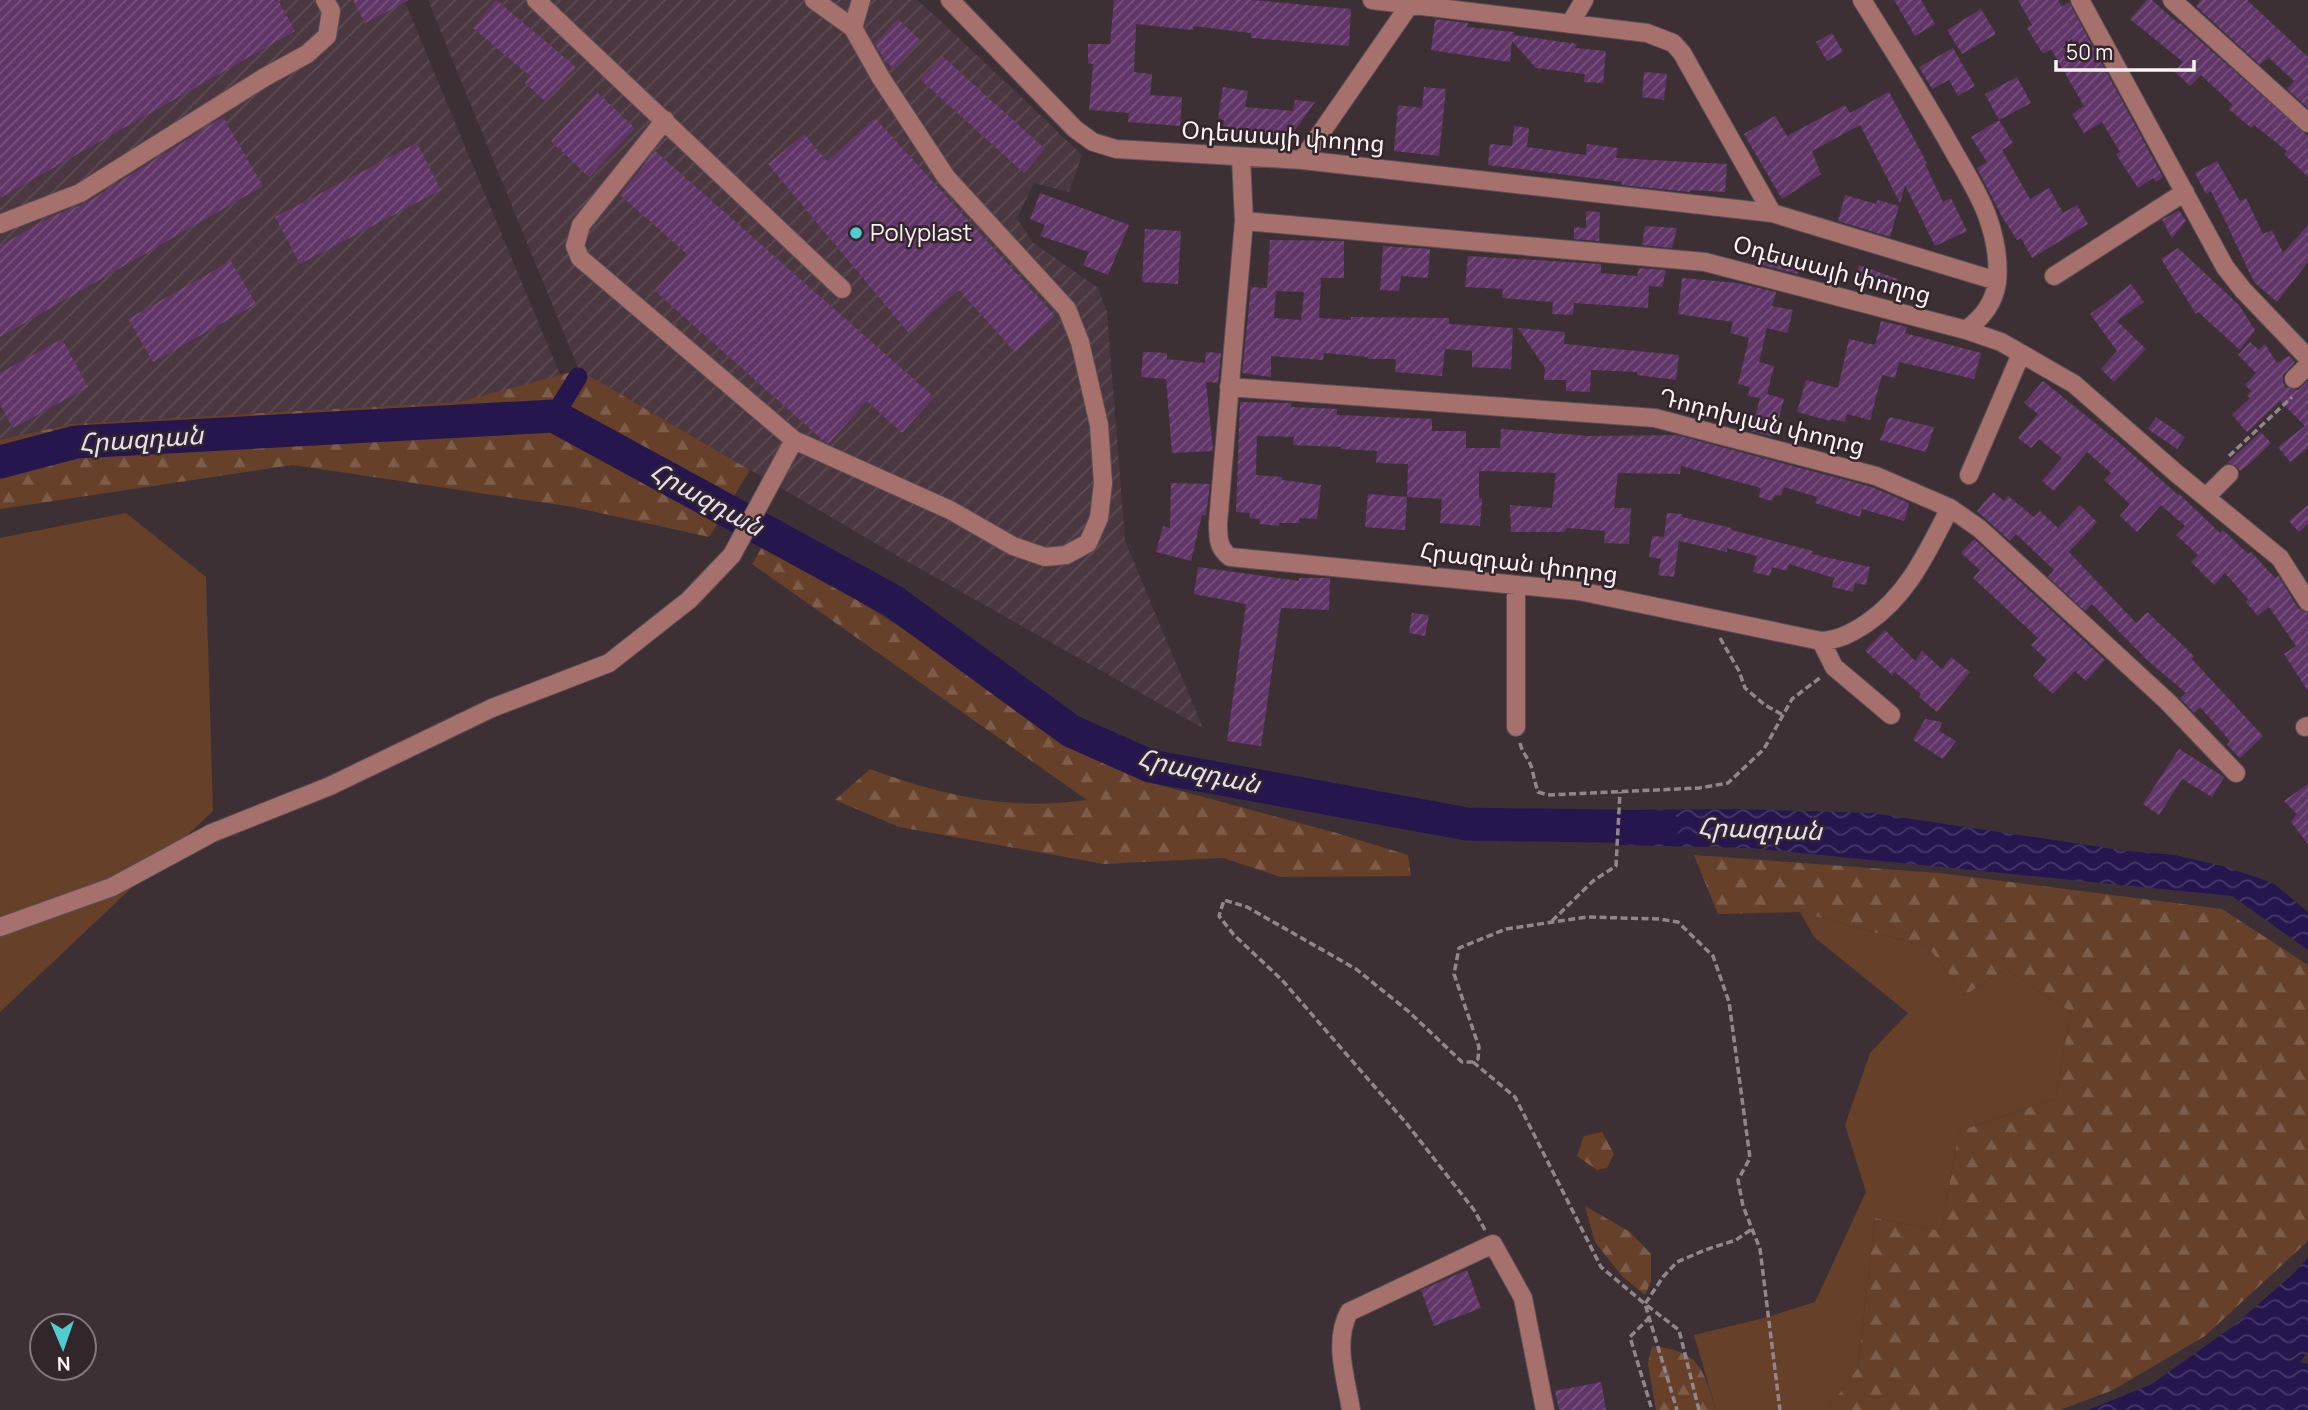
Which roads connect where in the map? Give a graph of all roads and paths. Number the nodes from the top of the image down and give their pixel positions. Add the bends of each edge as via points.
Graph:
1 (325, 0) edge
2 (537, 0) edge
3 (814, 0) edge
4 (861, 0) edge
5 (950, 0) edge
6 (1372, 0) edge
7 (1584, 0) edge
8 (1862, 0) edge
9 (2080, 0) edge
10 (2172, 0) edge
11 (1411, 2) edge
12 (1570, 24) junction
13 (853, 28) junction
14 (665, 120) junction
15 (2308, 123) edge
16 (1241, 158) junction
17 (1301, 160) junction
18 (2185, 192) junction
19 (1772, 213) junction
20 (1244, 221) junction
21 (0, 223) edge
22 (2054, 276) dead end
23 (1997, 281) junction
24 (842, 289) dead end
25 (1966, 330) junction
26 (2021, 354) junction
27 (2308, 358) edge
28 (2308, 365) edge
29 (2295, 386) joint
30 (1229, 387) junction
31 (794, 440) junction
32 (2229, 465) joint
33 (1969, 475) dead end
34 (2207, 496) junction
35 (1956, 507) junction
36 (2235, 521) junction
37 (2283, 547) dead end
38 (1516, 585) junction
39 (2308, 602) edge
40 (1708, 618) junction
41 (1821, 641) junction
42 (1834, 667) junction
43 (1783, 715) junction
44 (1891, 715) dead end
45 (1516, 727) joint
46 (2236, 773) dead end
47 (1620, 792) junction
48 (1551, 923) junction
49 (0, 927) edge
50 (1474, 1062) junction
51 (1752, 1229) junction
52 (1493, 1244) junction
53 (1646, 1304) junction
54 (1650, 1317) junction
55 (1351, 1410) edge
56 (1545, 1410) edge
57 (1651, 1410) edge
58 (1678, 1410) edge
59 (1699, 1410) edge
60 (1780, 1410) edge

1 - 21 street via 331,11 327,36 307,54 80,193
2 - 14 street
3 - 13 street
4 - 13 street
5 - 16 street, Օդեսսայի փողոց via 1093,142 1116,149
6 - 11 street
7 - 12 street
8 - 23 street via 1979,197 1993,234
9 - 18 street
10 - 15 street
11 - 12 street
11 - 17 street
12 - 19 street via 1647,33 1673,43
13 - 31 street via 946,177 1067,309 1080,342 1099,425 1100,518 1088,543 1066,555 1045,557 1013,546 950,510
14 - 24 street
14 - 31 street via 581,225 575,246 580,258
16 - 17 street, Օդեսսայի փողոց
16 - 20 street
17 - 19 street, Օդեսսայի փողոց
18 - 22 street
18 - 27 street via 2225,267
19 - 23 street, Օդեսսայի փողոց
20 - 25 street, Օդեսսայի փողոց via 1705,262
20 - 30 street
23 - 25 street via 1989,308
25 - 26 street, Օդեսսայի փողոց
26 - 33 street
26 - 34 street, Օդեսսայի փողոց via 2074,384
28 - 29 street
29 - 32 path
30 - 35 street, Դոդոխյան փողոց via 1655,418 1876,476
30 - 38 street, Հրազդան փողոց via 1218,535 1222,551 1230,557
31 - 49 street via 732,555 688,600 609,663 492,708 330,786 212,833 113,887
32 - 34 street
34 - 36 street, Օդեսսայի փողոց
35 - 41 street via 1919,570 1892,602 1845,636
35 - 46 street, Դոդոխյան փողոց via 2168,702
36 - 37 street via 2246,521
36 - 39 street, Օդեսսայի փողոց via 2280,558
38 - 40 street, Հրազդան փողոց via 1579,591
38 - 45 street
40 - 41 street, Հրազդան փողոց
40 - 43 path via 1745,688
41 - 42 street
42 - 43 path via 1792,699
42 - 44 street
43 - 47 path via 1764,749 1728,783
45 - 47 path via 1538,792
47 - 48 path via 1616,866 1593,881
48 - 50 path via 1506,929 1459,948 1454,974 1479,1047
48 - 51 path via 1587,917 1678,922 1713,956 1729,1002 1750,1158 1738,1180
50 - 52 path via 1462,1062 1356,969 1247,908 1224,900 1219,916 1407,1124 1474,1210
50 - 53 path via 1515,1097 1601,1267
51 - 53 path via 1736,1240 1677,1262
51 - 60 path via 1760,1249
52 - 55 street via 1349,1312 1340,1339
52 - 56 street via 1523,1298
53 - 54 path
53 - 59 path via 1679,1330
54 - 57 path via 1630,1338
54 - 58 path

